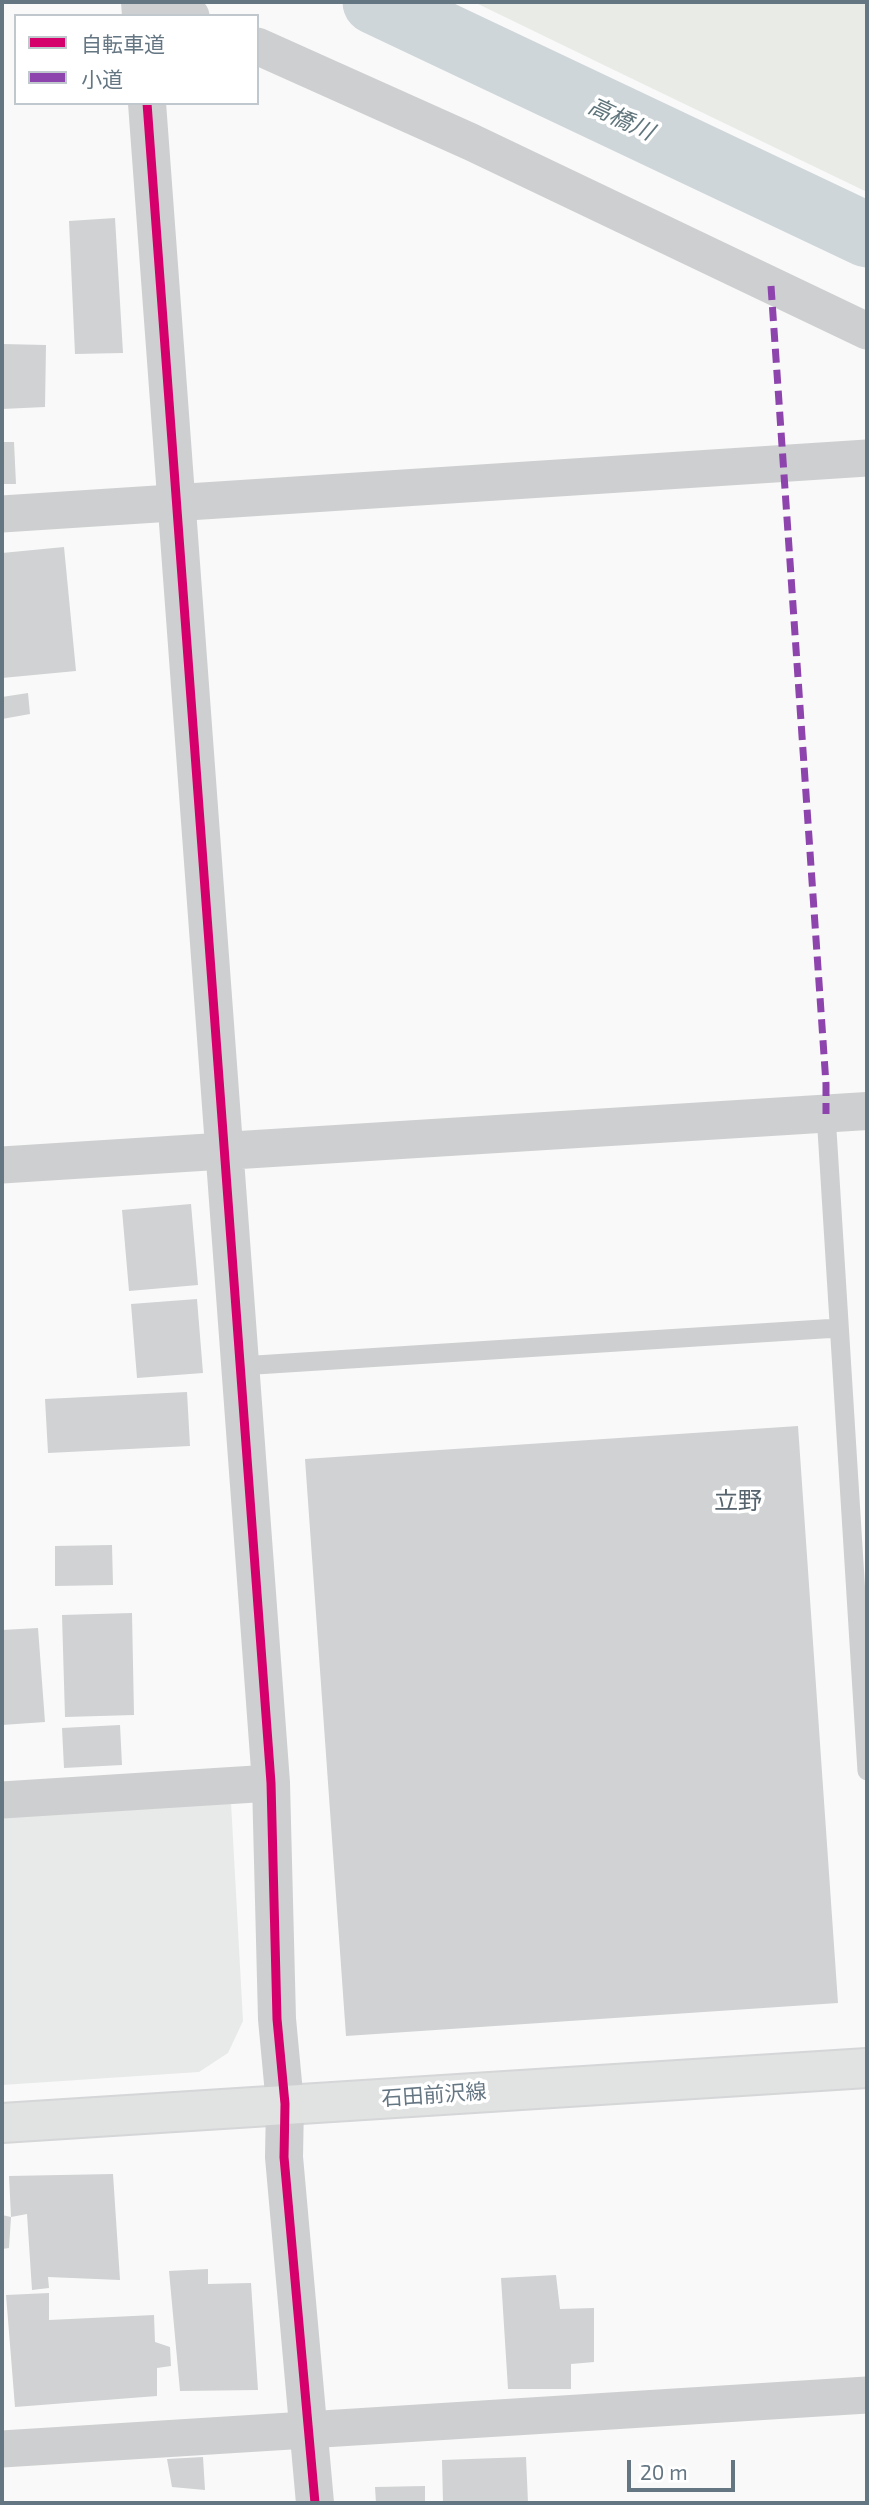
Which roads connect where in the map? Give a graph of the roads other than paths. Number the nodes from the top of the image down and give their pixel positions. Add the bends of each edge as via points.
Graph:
1 (160, 2) edge
2 (187, 14) edge
3 (259, 47) edge
4 (147, 105) edge
5 (867, 331) edge
6 (867, 458) edge
7 (175, 502) junction
8 (2, 514) edge
9 (867, 1111) edge
10 (825, 1114) junction
11 (224, 1151) junction
12 (2, 1165) edge
13 (838, 1328) junction
14 (240, 1366) junction
15 (861, 1582) edge
16 (867, 1771) edge
17 (271, 1783) junction
18 (2, 1800) edge
19 (867, 2068) edge
20 (285, 2104) junction
21 (2, 2123) edge
22 (867, 2395) edge
23 (310, 2428) junction
24 (2, 2449) edge
25 (315, 2503) edge

1 - 2 street
3 - 5 street via 471,142
4 - 7 street
6 - 7 street
7 - 8 street
7 - 11 street
9 - 10 street
10 - 11 street
10 - 13 lane
11 - 12 street
11 - 14 street
13 - 14 lane
13 - 15 lane
14 - 17 street
15 - 16 lane
17 - 18 street
17 - 20 street
19 - 20 main road, 石田前沢線
20 - 21 main road, 石田前沢線
20 - 23 street via 284,2157
22 - 23 street
23 - 24 street
23 - 25 street

